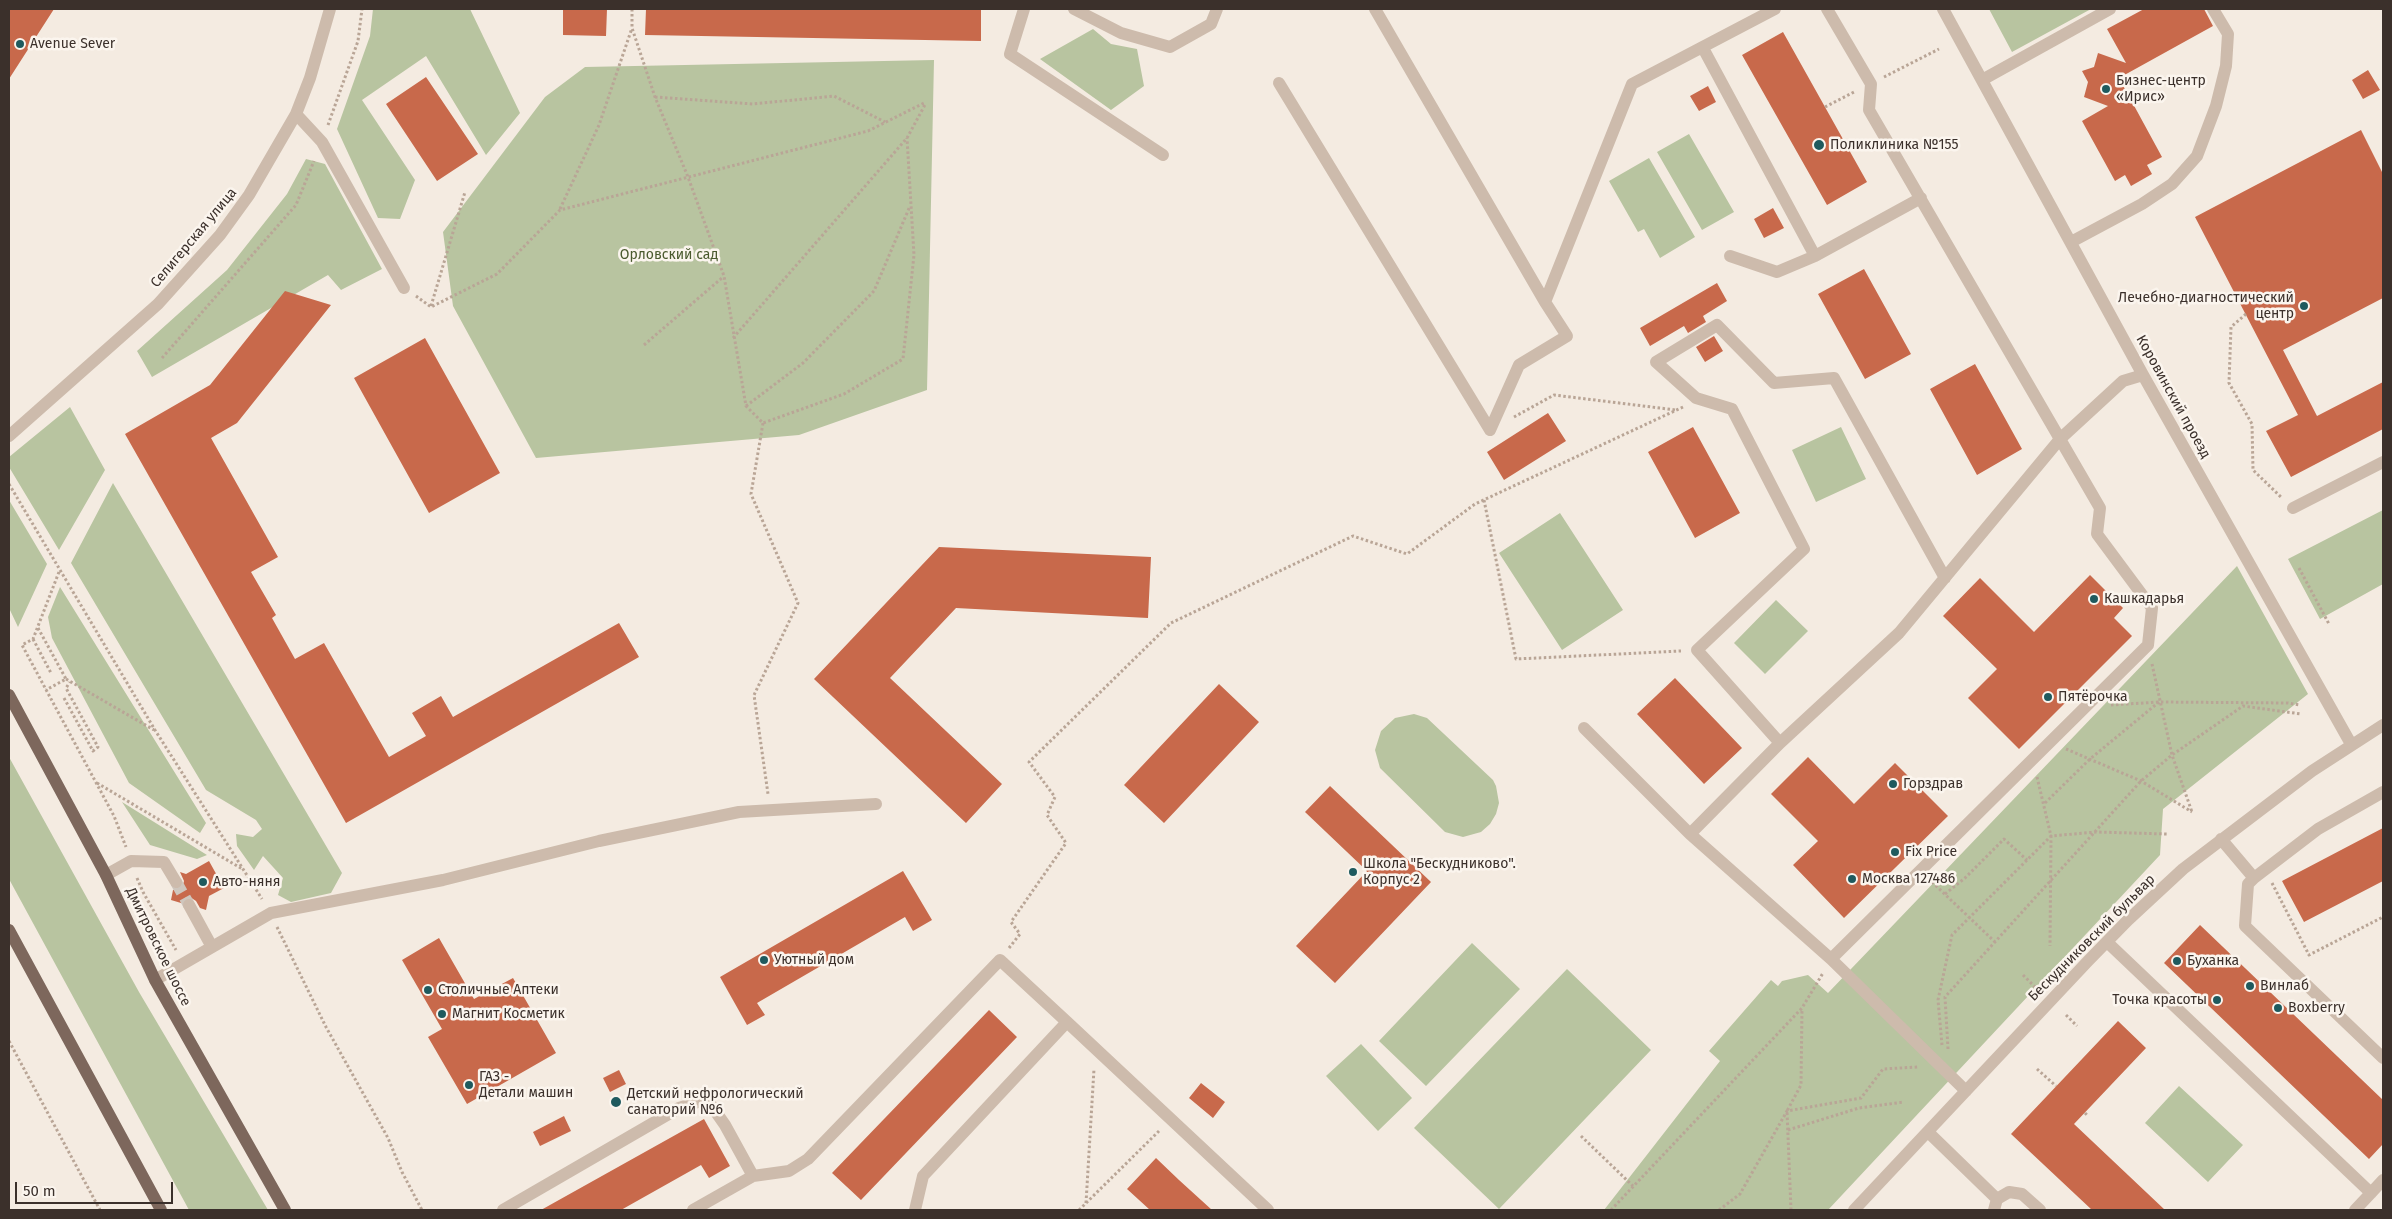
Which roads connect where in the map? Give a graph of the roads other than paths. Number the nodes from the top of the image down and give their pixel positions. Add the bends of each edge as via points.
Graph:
1 (330, 9) edge
2 (1024, 9) edge
3 (1074, 9) edge
4 (1217, 9) edge
5 (1375, 9) edge
6 (1775, 9) edge
7 (1828, 9) edge
8 (1943, 9) edge
9 (2110, 9) edge
10 (2213, 9) edge
11 (1703, 48) junction
12 (1982, 80) junction
13 (1279, 83) dead end
14 (296, 114) junction
15 (1163, 155) dead end
16 (1920, 198) junction
17 (2071, 242) junction
18 (1730, 256) dead end
19 (1815, 256) junction
20 (404, 288) road end
21 (1545, 302) junction
22 (2143, 375) junction
23 (9, 436) edge
24 (2060, 439) junction
25 (2383, 462) edge
26 (2293, 508) road end
27 (1946, 578) junction
28 (9, 695) edge
29 (2383, 725) edge
30 (1584, 728) dead end
31 (1780, 743) junction
32 (2350, 744) junction
33 (2383, 792) edge
34 (876, 804) dead end
35 (1690, 834) junction
36 (2221, 840) junction
37 (106, 875) junction
38 (2254, 878) junction
39 (176, 882) tunnel mouth
40 (189, 905) tunnel mouth
41 (9, 930) edge
42 (2106, 942) junction
43 (212, 946) junction
44 (1831, 959) junction
45 (154, 980) junction
46 (1068, 1022) junction
47 (2383, 1058) edge
48 (1966, 1092) junction
49 (1928, 1132) junction
50 (754, 1176) junction
51 (2383, 1180) edge
52 (2371, 1194) junction
53 (1996, 1204) edge
54 (161, 1210) edge
55 (285, 1210) edge
56 (503, 1210) edge
57 (693, 1210) edge
58 (915, 1210) edge
59 (1268, 1210) edge
60 (1854, 1210) edge
61 (2040, 1210) edge
62 (2356, 1210) edge

1 - 14 street, Селигерская улица
2 - 15 street via 1010,54
3 - 4 street via 1121,33 1170,47 1211,24
5 - 21 street
6 - 11 street
7 - 16 street via 1871,84 1869,110
8 - 12 street, Коровинский проезд
9 - 12 street
10 - 17 street via 2228,34 2226,66 2216,106 2197,156 2172,184
11 - 19 street
11 - 21 street via 1632,84
12 - 17 street, Коровинский проезд
13 - 21 street via 1490,430 1519,365 1567,336
14 - 20 street via 322,142
14 - 23 street, Селигерская улица via 250,195 190,271 115,344
16 - 19 street
16 - 24 street
17 - 22 street, Коровинский проезд
18 - 19 street via 1776,272
22 - 24 street via 2123,381
22 - 32 street, Коровинский проезд
24 - 27 street
24 - 44 street via 2100,508 2097,534 2152,608 2148,645
25 - 26 street
27 - 31 street via 1899,633
27 - 31 street via 1834,378 1774,383 1717,326 1656,362 1696,398 1732,409 1804,549 1697,650
28 - 37 main road, Дмитровское шоссе
29 - 32 street, Бескудниковский бульвар
30 - 35 street
31 - 35 street
32 - 36 street, Бескудниковский бульвар
33 - 38 street via 2318,829
34 - 43 street via 739,812 443,880 270,913
35 - 44 street
36 - 38 street
36 - 42 street, Бескудниковский бульвар via 2183,869
37 - 39 street via 131,861 164,862
37 - 45 main road, Дмитровское шоссе
38 - 47 street via 2248,884 2245,926
40 - 43 street
41 - 54 main road
42 - 48 street, Бескудниковский бульвар
42 - 52 street
43 - 45 street
44 - 48 street
45 - 55 main road, Дмитровское шоссе
46 - 50 street via 1000,960 808,1159 789,1171
46 - 58 street via 923,1176
46 - 59 street
48 - 49 street, Бескудниковский бульвар
49 - 53 street
49 - 60 street, Бескудниковский бульвар
50 - 56 street via 711,1105 701,1101 680,1108
50 - 57 street
51 - 52 street
52 - 62 street
53 - 61 street via 2009,1192 2022,1194

